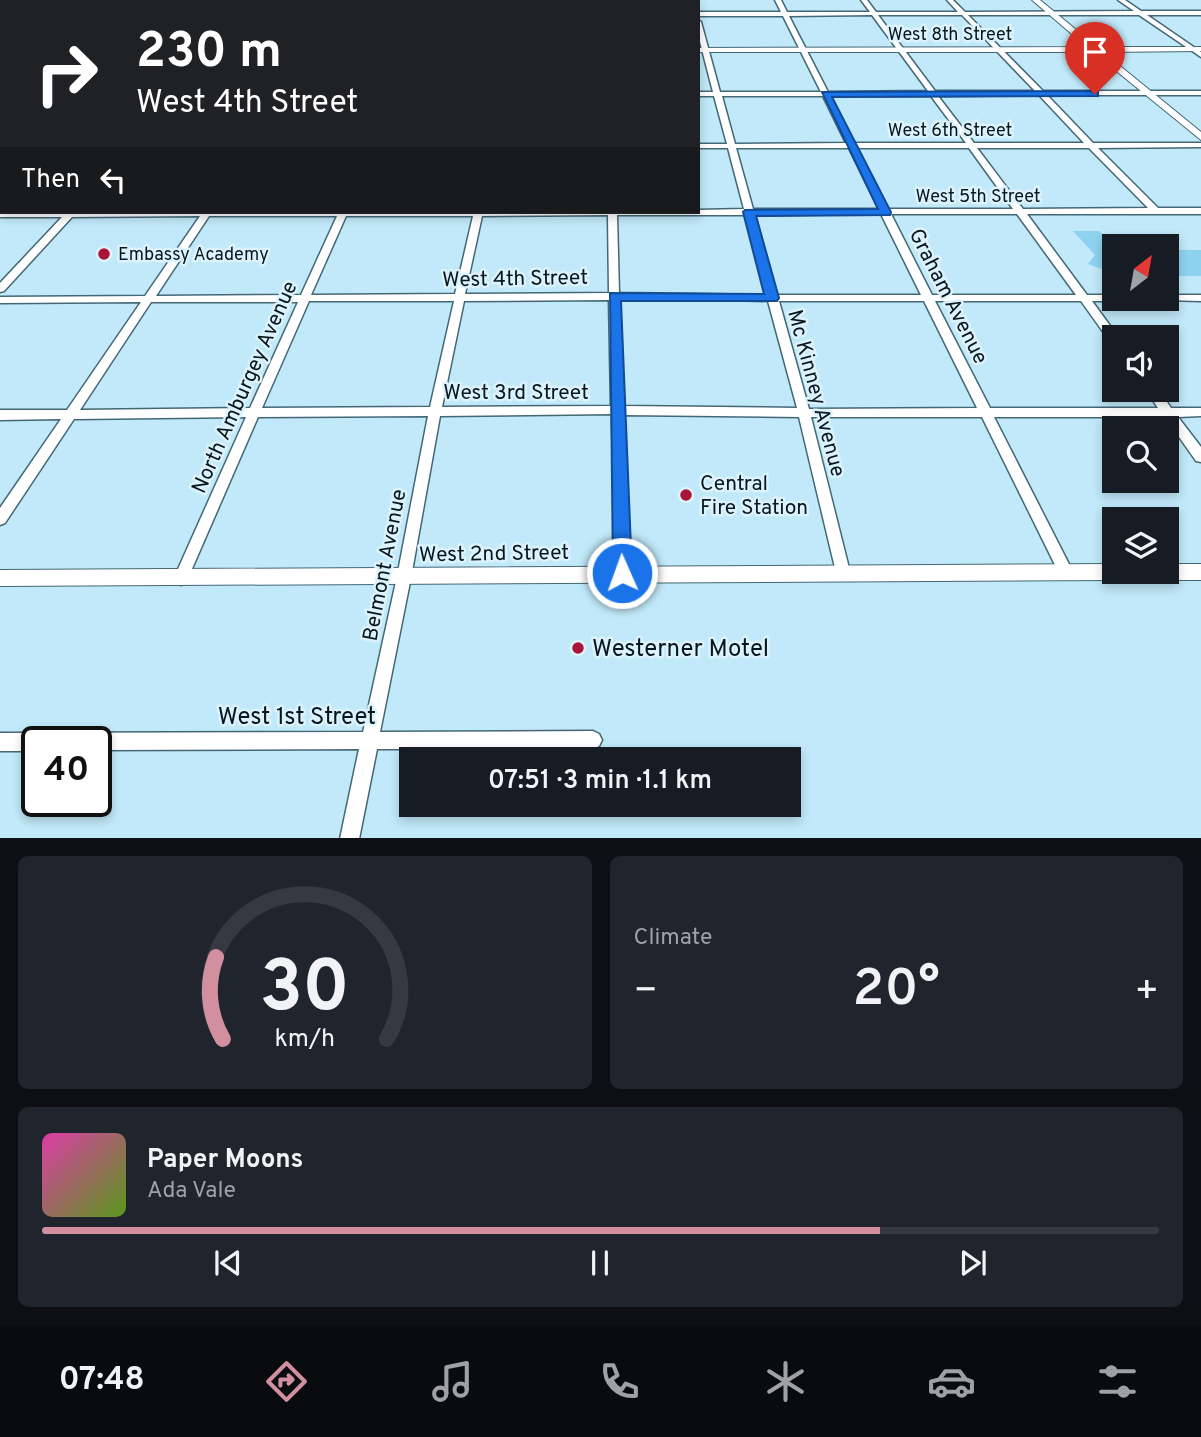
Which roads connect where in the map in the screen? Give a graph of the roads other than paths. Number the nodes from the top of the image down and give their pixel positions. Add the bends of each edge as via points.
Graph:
1 (778, 0) edge
2 (864, 0) edge
3 (950, 0) edge
4 (1036, 0) edge
5 (1121, 0) edge
6 (874, 13) junction
7 (963, 13) junction
8 (1052, 13) junction
9 (1140, 13) junction
10 (1201, 13) edge
11 (700, 14) edge
12 (785, 14) junction
13 (998, 49) junction
14 (1095, 49) junction
15 (702, 50) edge
16 (804, 50) junction
17 (901, 50) junction
18 (1198, 51) edge
19 (1149, 93) junction
20 (1201, 93) edge
21 (700, 94) edge
22 (718, 94) junction
23 (826, 94) junction
24 (934, 94) junction
25 (1041, 94) junction
26 (1201, 137) edge
27 (1201, 145) edge
28 (700, 146) edge
29 (732, 146) junction
30 (852, 146) junction
31 (972, 146) junction
32 (1091, 146) junction
33 (1201, 211) edge
34 (700, 212) edge
35 (749, 212) junction
36 (886, 212) junction
37 (1020, 212) junction
38 (1156, 212) junction
39 (69, 214) edge
40 (206, 214) edge
41 (342, 214) edge
42 (478, 214) edge
43 (612, 214) edge
44 (0, 289) edge
45 (614, 296) junction
46 (772, 298) junction
47 (929, 298) junction
48 (1084, 298) junction
49 (1102, 298) edge
50 (1180, 298) edge
51 (1201, 298) edge
52 (0, 299) edge
53 (148, 299) junction
54 (304, 299) junction
55 (460, 299) junction
56 (1104, 325) edge
57 (1161, 402) edge
58 (618, 410) junction
59 (435, 411) junction
60 (1168, 412) junction
61 (1201, 412) edge
62 (987, 413) junction
63 (71, 414) junction
64 (253, 414) junction
65 (804, 414) junction
66 (0, 415) edge
67 (1201, 457) edge
68 (0, 519) edge
69 (843, 572) junction
70 (1066, 572) junction
71 (1102, 572) edge
72 (1179, 572) edge
73 (1201, 572) edge
74 (622, 573) junction
75 (404, 577) junction
76 (0, 578) edge
77 (181, 578) junction
78 (593, 740) dead end
79 (371, 741) junction
80 (0, 742) edge
81 (349, 838) edge

1 - 12 street, Graham Avenue
2 - 6 street
3 - 7 street
4 - 8 main road
5 - 9 street
6 - 7 street
6 - 12 street
6 - 17 street
7 - 8 street
7 - 13 street
8 - 9 street
8 - 14 main road
9 - 10 street
9 - 18 street
11 - 12 street
12 - 16 street, Graham Avenue
13 - 14 main road, West 8th Street
13 - 17 main road, West 8th Street
13 - 25 street
14 - 18 main road, West 8th Street
14 - 19 main road
15 - 16 main road, West 8th Street
15 - 22 street, Mc Kinney Avenue
16 - 17 main road, West 8th Street
16 - 23 street, Graham Avenue
17 - 24 street
19 - 20 street
19 - 25 street
19 - 26 main road
21 - 22 street
22 - 23 street
22 - 29 street, Mc Kinney Avenue
23 - 24 street
23 - 30 street, Graham Avenue
24 - 25 street
24 - 31 street
25 - 32 street
27 - 32 street, West 6th Street
28 - 29 street, West 6th Street
29 - 30 street, West 6th Street
29 - 35 street, Mc Kinney Avenue
30 - 31 street, West 6th Street
30 - 36 street, Graham Avenue
31 - 32 street, West 6th Street
31 - 37 street
32 - 38 street
33 - 38 street, West 5th Street
34 - 35 street, West 5th Street
35 - 36 street, West 5th Street
35 - 46 street, Mc Kinney Avenue
36 - 37 street, West 5th Street
36 - 47 street, Graham Avenue
37 - 38 street, West 5th Street
37 - 48 street
39 - 44 street
40 - 53 street
41 - 54 street, North Amburgey Avenue
42 - 55 street, Belmont Avenue
43 - 45 street
45 - 46 street, West 4th Street
45 - 55 street, West 4th Street
45 - 58 street
46 - 47 street, West 4th Street
46 - 65 street, Mc Kinney Avenue
47 - 48 street, West 4th Street
47 - 62 street, Graham Avenue
48 - 49 street, West 4th Street
48 - 56 street
50 - 51 street
52 - 53 street, West 4th Street
53 - 54 street, West 4th Street
53 - 63 street
54 - 55 street, West 4th Street
54 - 64 street, North Amburgey Avenue
55 - 59 street, Belmont Avenue
57 - 60 street
58 - 59 street, West 3rd Street
58 - 65 street, West 3rd Street
58 - 74 street
59 - 64 street, West 3rd Street
59 - 75 street, Belmont Avenue
60 - 61 street, West 3rd Street
60 - 62 street, West 3rd Street
60 - 67 street
62 - 65 street, West 3rd Street
62 - 70 street, Graham Avenue
63 - 64 street, West 3rd Street
63 - 66 street, West 3rd Street
63 - 68 street
64 - 77 street, North Amburgey Avenue
65 - 69 street, Mc Kinney Avenue
69 - 70 main road, West 2nd Street
69 - 74 main road, West 2nd Street
70 - 71 main road, West 2nd Street
72 - 73 main road
74 - 75 main road, West 2nd Street
75 - 77 main road, West 2nd Street
75 - 79 street, Belmont Avenue
76 - 77 main road, West 2nd Street
78 - 79 street, West 1st Street
79 - 80 street, West 1st Street
79 - 81 street, Belmont Avenue

